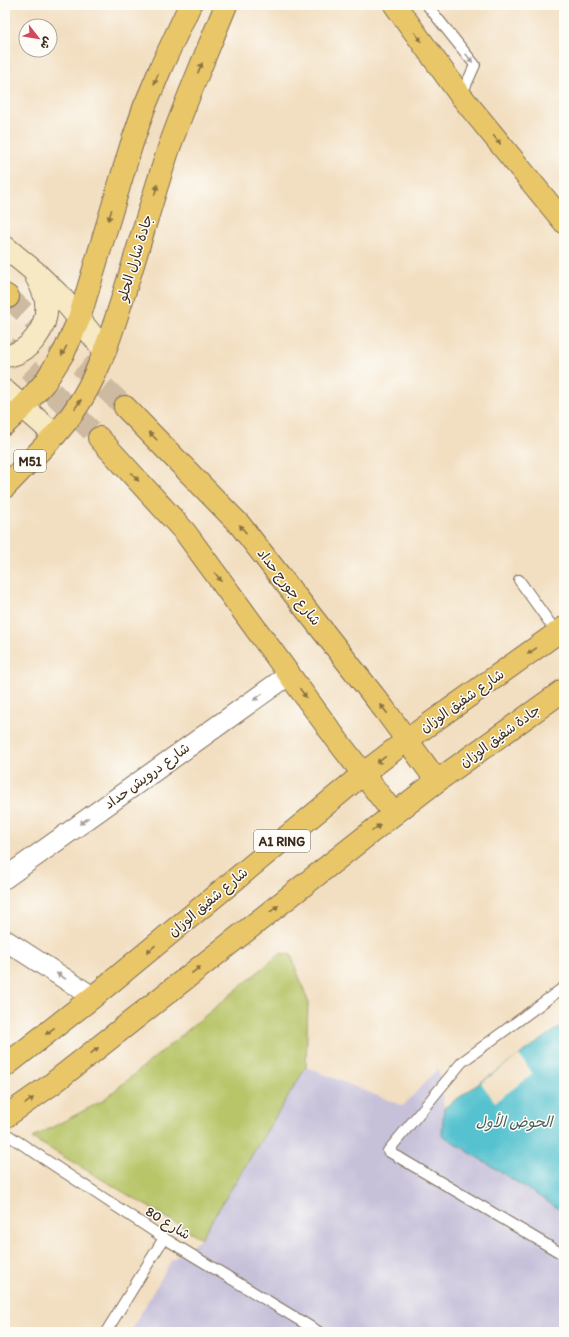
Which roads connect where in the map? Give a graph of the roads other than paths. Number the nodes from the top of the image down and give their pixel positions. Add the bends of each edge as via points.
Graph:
1 (190, 5) edge
2 (226, 5) edge
3 (395, 5) edge
4 (427, 5) edge
5 (461, 96) junction
6 (564, 222) edge
7 (5, 247) edge
8 (34, 272) junction
9 (79, 319) junction
10 (105, 351) junction
11 (5, 356) edge
12 (5, 391) edge
13 (23, 407) junction
14 (125, 407) tunnel mouth
15 (5, 424) edge
16 (55, 435) junction
17 (99, 438) tunnel mouth
18 (5, 488) edge
19 (519, 580) dead end
20 (561, 631) edge
21 (290, 674) junction
22 (564, 690) edge
23 (407, 740) junction
24 (364, 773) junction
25 (437, 781) junction
26 (394, 814) junction
27 (5, 878) edge
28 (5, 940) edge
29 (564, 987) edge
30 (93, 997) junction
31 (6, 1065) edge
32 (5, 1117) edge
33 (5, 1133) edge
34 (164, 1238) junction
35 (564, 1255) edge
36 (106, 1332) edge
37 (319, 1332) edge

1 -> 9 main road via 162,65 133,139
10 -> 2 main road, جادة شارل الحلو via 170,148
3 -> 5 main road
4 -> 5 lane via 475,65
5 -> 6 main road
7 - 8 main road
8 - 9 main road via 62,298
8 - 11 main road via 46,302 46,317 41,330 31,343 20,352
9 - 10 main road
9 -> 13 main road via 64,352 45,382
16 -> 10 main road, جادة شارل الحلو via 84,396
12 - 13 main road
13 - 15 main road
13 - 16 main road
23 -> 14 main road, شارع جورج حداد via 240,525
16 - 18 main road, جادة شارل الحلو / M51
17 -> 21 main road via 185,532
19 - 20 lane
20 -> 23 main road, شارع شفيق الوزان / A1 RING
21 -> 24 main road
21 -> 27 street, شارع درويش حداد
22 - 25 main road, جادة شفيق الوزان
23 -> 24 main road, شارع شفيق الوزان / A1 RING
23 - 25 main road, شارع جورج حداد
24 - 26 main road
24 -> 30 main road, شارع شفيق الوزان / A1 RING
25 - 26 main road
32 -> 26 main road via 52,1084
30 -> 28 street
29 - 35 lane via 462,1062 388,1151
30 -> 31 main road, شارع شفيق الوزان / A1 RING
33 - 34 lane, شارع 80
34 - 36 lane
34 - 37 lane, شارع 80

